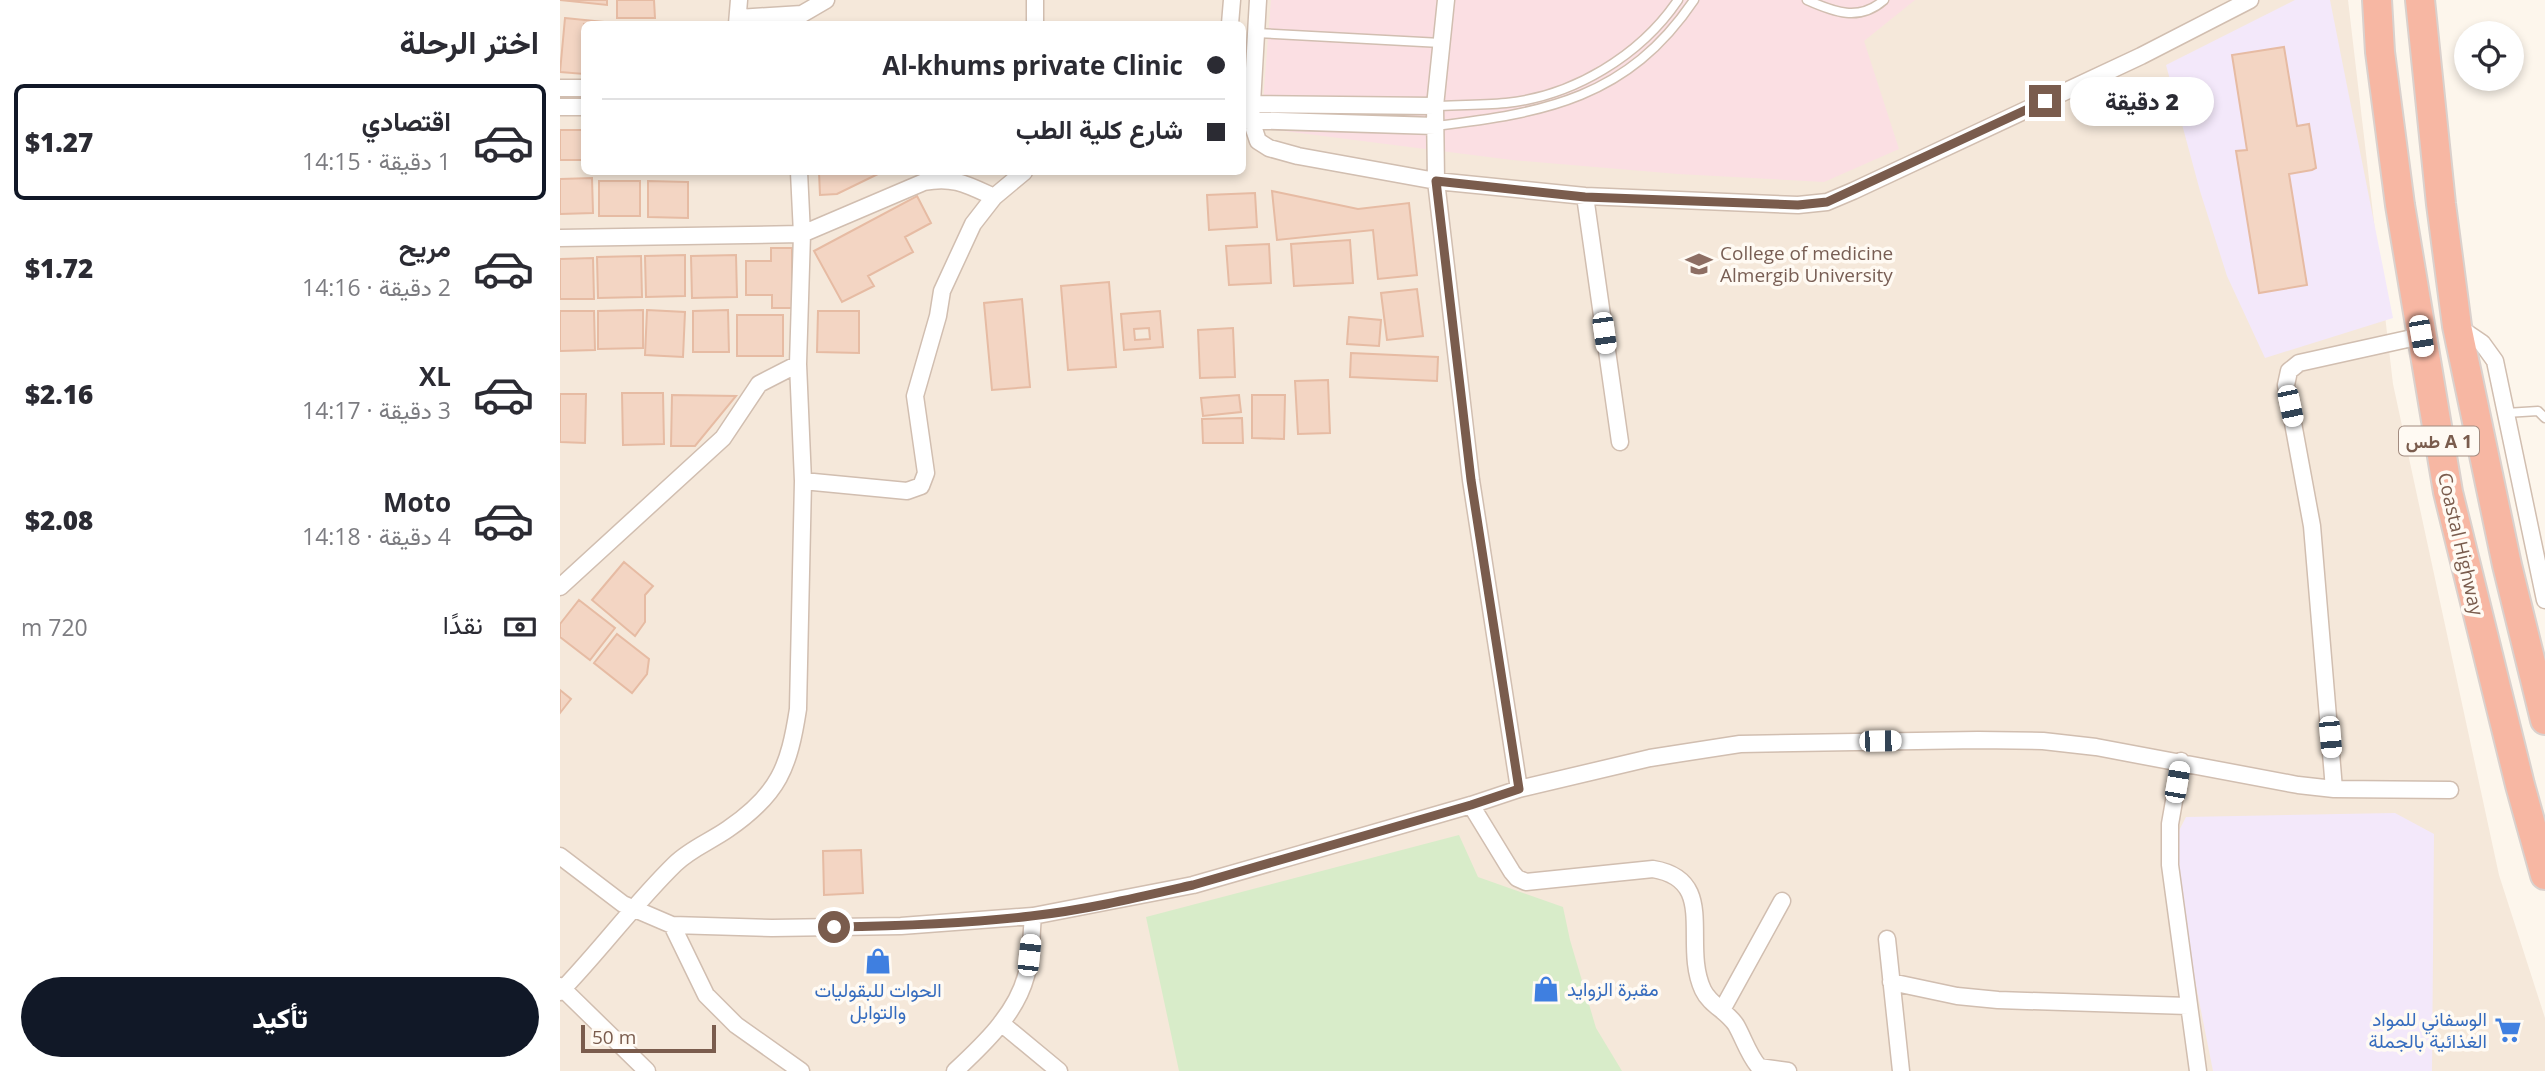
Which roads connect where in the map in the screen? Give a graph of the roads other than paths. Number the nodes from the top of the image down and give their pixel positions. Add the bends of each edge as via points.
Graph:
1 (739, 0) edge
2 (826, 0) edge
3 (1035, 0) edge
4 (1232, 0) edge
5 (1258, 0) edge
6 (1446, 0) edge
7 (1678, 0) edge
8 (1694, 0) edge
9 (1807, 0) edge
10 (1884, 0) edge
11 (2250, 0) edge
12 (2377, 0) edge
13 (2420, 0) edge
14 (737, 21) edge
15 (1035, 21) edge
16 (1230, 21) edge
17 (1256, 33) junction
18 (1441, 43) junction
19 (560, 88) edge
20 (581, 89) edge
21 (1435, 106) junction
22 (560, 107) edge
23 (581, 107) edge
24 (1247, 113) edge
25 (1435, 126) junction
26 (799, 175) edge
27 (1020, 175) edge
28 (1436, 181) junction
29 (994, 197) junction
30 (1585, 197) junction
31 (802, 234) junction
32 (560, 238) edge
33 (2457, 326) junction
34 (2421, 336) junction
35 (798, 364) junction
36 (2506, 414) junction
37 (2545, 418) edge
38 (1620, 442) dead end
39 (803, 481) junction
40 (560, 587) edge
41 (2545, 598) edge
42 (2545, 720) edge
43 (2181, 761) junction
44 (1519, 789) junction
45 (2334, 789) junction
46 (2450, 790) dead end
47 (1471, 805) junction
48 (560, 856) edge
49 (2545, 875) edge
50 (1782, 901) dead end
51 (634, 910) junction
52 (1033, 916) junction
53 (672, 925) junction
54 (1887, 939) dead end
55 (1891, 982) junction
56 (561, 989) edge
57 (2188, 1006) junction
58 (1722, 1010) junction
59 (1000, 1024) junction
60 (647, 1071) edge
61 (801, 1071) edge
62 (955, 1071) edge
63 (1059, 1071) edge
64 (1788, 1071) edge
65 (1901, 1071) edge
66 (2198, 1071) edge

1 - 14 street
2 - 14 street via 802,14
3 - 15 street
4 - 16 street
5 - 17 street
6 - 18 street
7 - 21 lane via 1643,41 1579,83 1508,103
8 - 25 lane via 1652,51 1585,95 1509,116
9 - 10 lane via 1844,14 1864,12
11 - 30 street via 1827,202 1798,205
12 - 34 highway, Coastal Highway / طس A 1 via 2400,205
13 - 33 highway, Coastal Highway / طس A 1
17 - 18 lane
17 - 24 street
18 - 21 street
19 - 20 street
21 - 24 street
21 - 25 street
22 - 23 street
24 - 25 street
24 - 28 street via 1258,141 1269,148
25 - 28 street
26 - 31 street
27 - 29 street
28 - 30 street
28 - 44 street via 1471,480
29 - 31 street via 948,178 924,182
29 - 39 street via 973,224 942,290 918,385 916,408 926,473 921,486 906,491
30 - 38 street
31 - 32 street
31 - 35 street
33 - 36 street via 2477,339 2495,361
33 - 42 highway, Coastal Highway / طس A 1
34 - 45 street via 2300,363 2289,371 2286,385 2312,526
34 - 49 highway, Coastal Highway / طس A 1 via 2459,542
35 - 39 street
35 - 40 street via 760,384 723,438
36 - 37 lane via 2538,411
36 - 41 street
39 - 51 street via 798,709 785,770 758,806 678,861
43 - 44 street via 2043,741 1740,744 1650,758
43 - 45 street
43 - 57 street via 2169,824 2169,864
44 - 47 street
45 - 46 street
47 - 52 street via 1193,885
47 - 58 street via 1512,872 1526,882 1653,869 1682,880 1691,891 1694,909 1695,967 1709,999
48 - 51 street
50 - 58 street
51 - 53 street
51 - 56 street
52 - 53 street via 874,926
52 - 59 street via 1027,974
53 - 61 street via 706,995 742,1030
54 - 55 street
55 - 57 street via 1998,1000
55 - 65 street
56 - 60 street
57 - 66 street
58 - 64 street via 1737,1026 1759,1067
59 - 62 street
59 - 63 street

